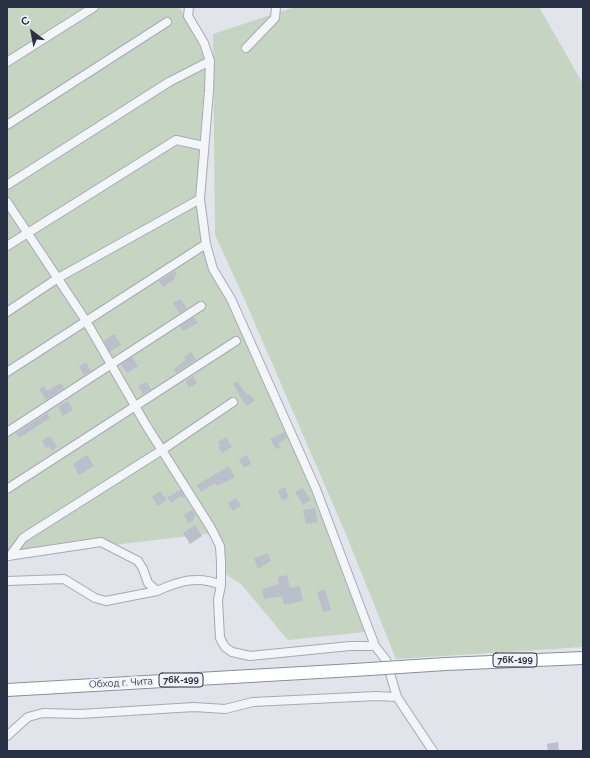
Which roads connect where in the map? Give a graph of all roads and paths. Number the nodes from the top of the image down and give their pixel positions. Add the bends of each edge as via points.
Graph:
1 (94, 7) edge
2 (189, 7) edge
3 (276, 7) edge
4 (167, 22) dead end
5 (246, 48) dead end
6 (7, 62) edge
7 (210, 62) junction
8 (7, 125) edge
9 (204, 146) junction
10 (7, 185) edge
11 (200, 199) junction
12 (7, 202) edge
13 (28, 233) junction
14 (206, 244) junction
15 (7, 246) edge
16 (58, 278) junction
17 (201, 306) dead end
18 (7, 312) edge
19 (86, 321) junction
20 (236, 341) dead end
21 (111, 363) junction
22 (7, 372) edge
23 (232, 402) dead end
24 (136, 407) junction
25 (7, 432) edge
26 (162, 450) junction
27 (7, 489) edge
28 (8, 556) edge
29 (7, 581) edge
30 (221, 585) junction
31 (158, 591) junction
32 (375, 646) junction
33 (583, 658) edge
34 (7, 690) edge
35 (397, 697) junction
36 (7, 736) edge
37 (433, 751) edge

1 - 6 street
2 - 7 street via 188,16 204,43
3 - 5 street via 275,18
4 - 8 street
7 - 9 street
7 - 10 street via 169,82
9 - 11 street
9 - 13 street via 176,140
11 - 14 street
11 - 16 street
12 - 13 street
13 - 15 street
13 - 16 street
14 - 19 street
14 - 32 street via 213,269 231,299 316,489
16 - 18 street
16 - 19 street
17 - 21 street
19 - 21 street
19 - 22 street
20 - 24 street
21 - 24 street
21 - 25 street
23 - 26 street
24 - 26 street
24 - 27 street
26 - 28 street via 23,538
26 - 30 street via 220,546
28 - 31 street via 101,542 138,562 148,583
29 - 31 street via 64,578 95,598 106,601
30 - 31 street via 191,579 176,582
30 - 32 street via 218,600 220,638 225,647 232,652 250,656
32 - 35 street via 386,660
33 - 34 highway, Обход г. Чита / 76К-199, bridge
35 - 36 street via 253,702 225,709 194,707 80,714 43,713 28,717
35 - 37 street

